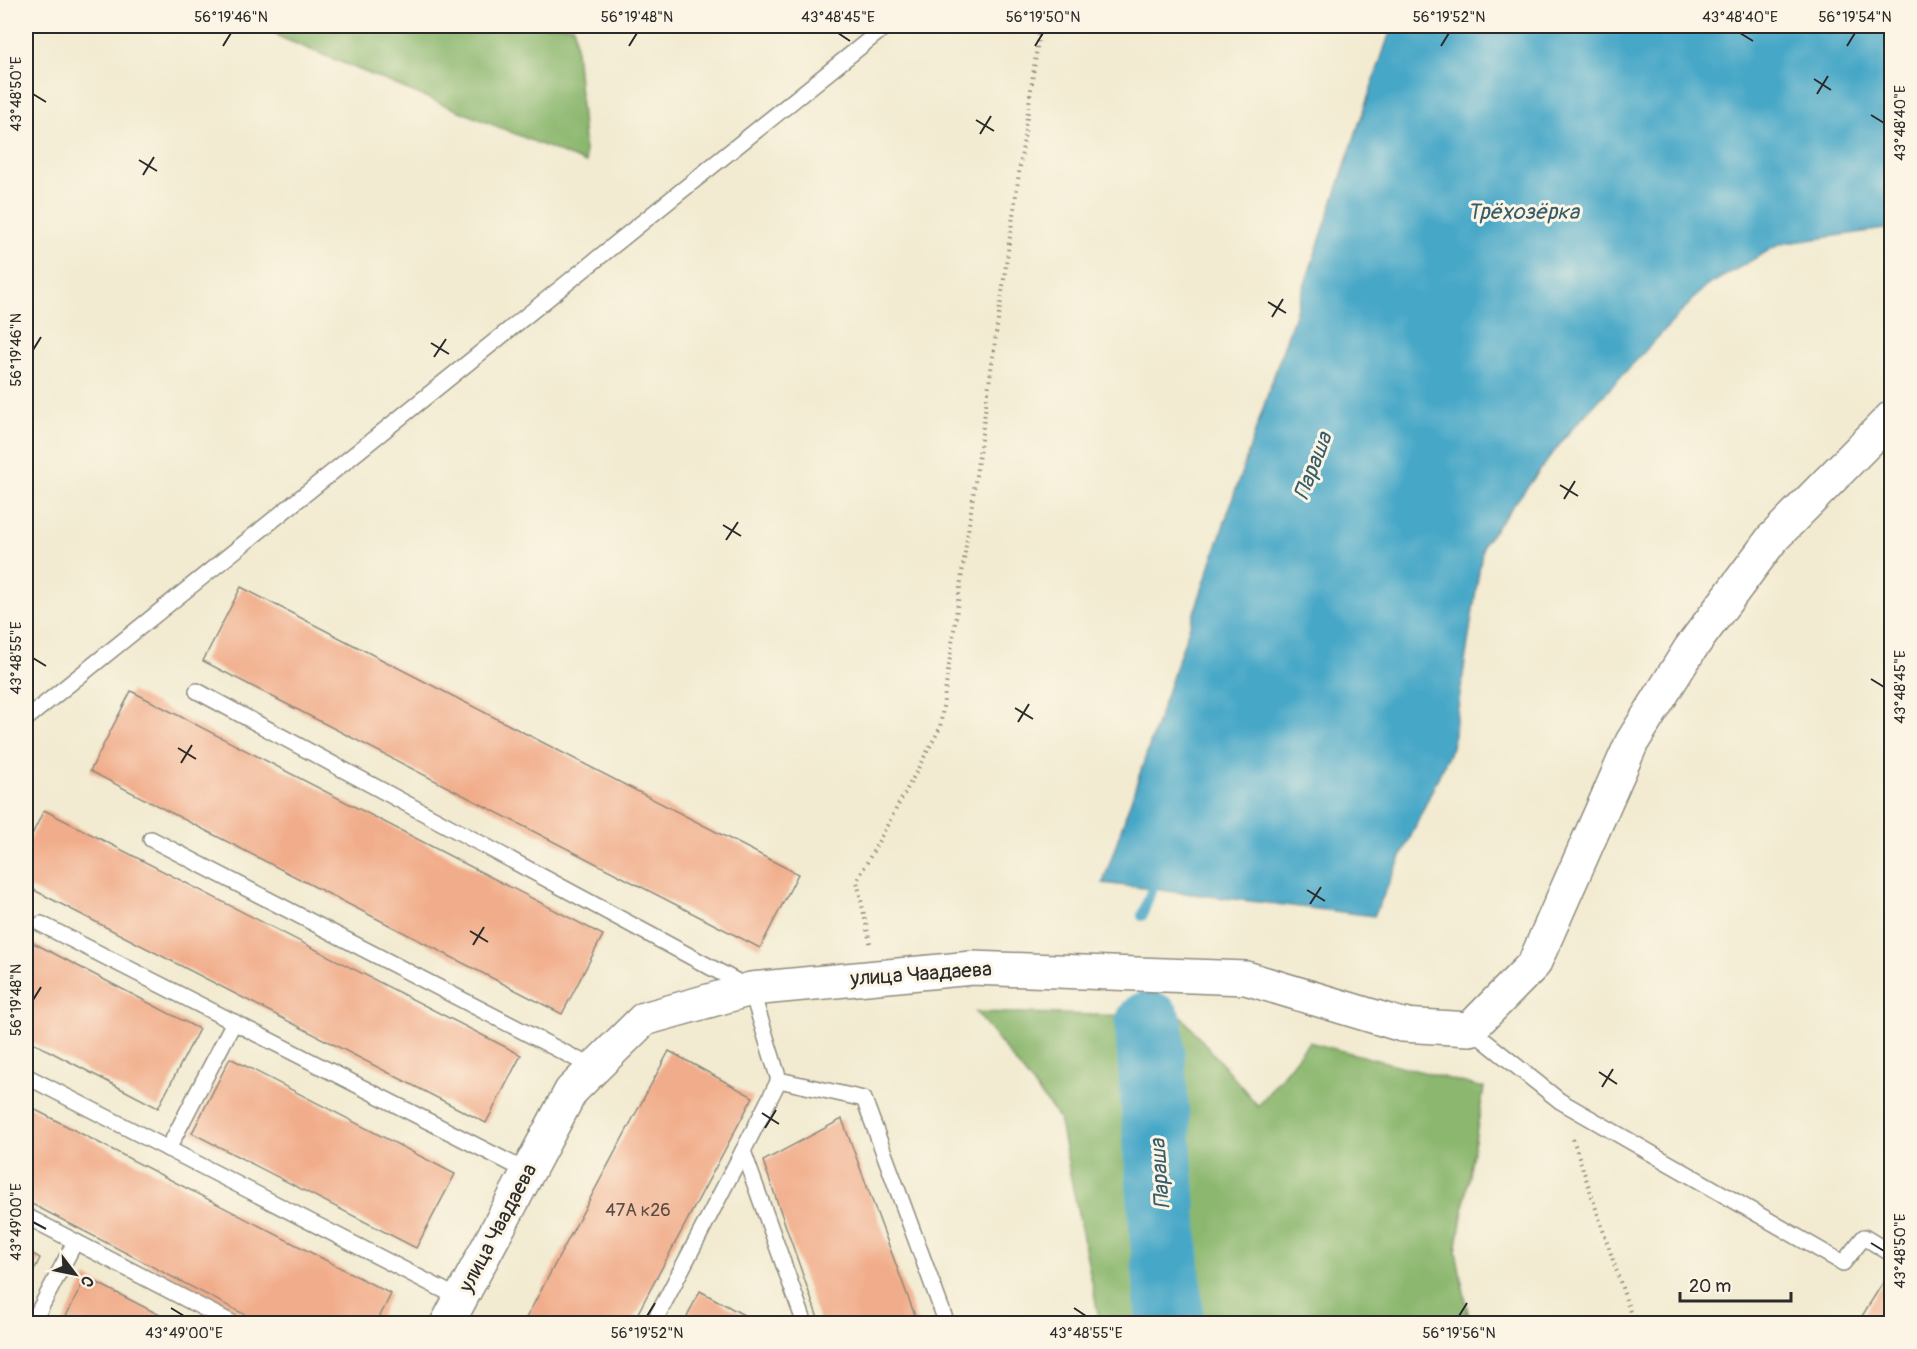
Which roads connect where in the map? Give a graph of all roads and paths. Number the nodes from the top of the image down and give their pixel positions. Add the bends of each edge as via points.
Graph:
1 (886, 26) edge
2 (1040, 26) edge
3 (1892, 417) edge
4 (197, 691) dead end
5 (26, 719) edge
6 (151, 839) dead end
7 (41, 924) dead end
8 (876, 976) junction
9 (751, 989) junction
10 (234, 1022) junction
11 (1470, 1029) junction
12 (594, 1068) junction
13 (26, 1076) edge
14 (780, 1080) junction
15 (1560, 1101) junction
16 (168, 1149) junction
17 (743, 1151) junction
18 (528, 1172) junction
19 (26, 1216) edge
20 (75, 1242) junction
21 (1892, 1254) edge
22 (454, 1311) edge
23 (32, 1323) edge
24 (234, 1323) edge
25 (653, 1323) edge
26 (805, 1323) edge
27 (947, 1323) edge
28 (1634, 1323) edge

1 - 5 lane
2 - 8 path via 940,728 857,880
3 - 11 street via 1772,539 1690,649 1632,742 1534,964
4 - 9 lane
6 - 12 lane
7 - 10 lane
8 - 9 street, улица Чаадаева
8 - 11 street, улица Чаадаева via 972,968 1246,978 1402,1026
9 - 12 street, улица Чаадаева via 644,1019
9 - 14 lane
10 - 16 lane
10 - 18 lane
11 - 15 lane
12 - 18 street, улица Чаадаева via 571,1091
13 - 16 lane
14 - 17 lane
14 - 27 lane via 864,1099
15 - 21 lane via 1844,1263 1864,1237
15 - 28 path
16 - 22 lane
17 - 25 lane
17 - 26 lane
18 - 22 street, улица Чаадаева
19 - 20 lane
20 - 23 lane
20 - 24 lane

